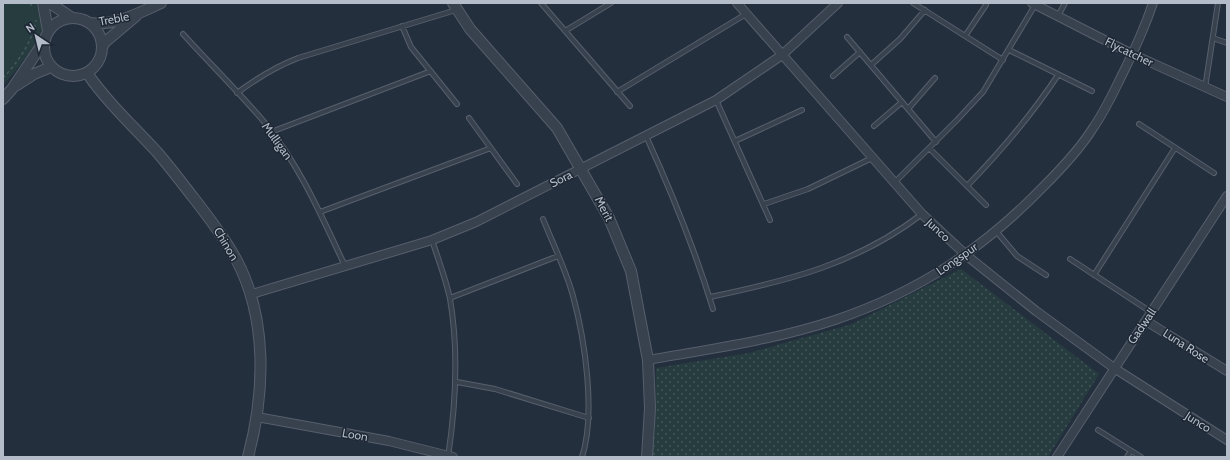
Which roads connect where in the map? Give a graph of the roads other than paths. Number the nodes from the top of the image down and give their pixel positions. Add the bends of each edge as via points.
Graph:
1 (43, 3) edge
2 (50, 3) edge
3 (161, 3) edge
4 (541, 3) edge
5 (610, 3) edge
6 (737, 3) edge
7 (838, 3) edge
8 (913, 3) edge
9 (1065, 3) edge
10 (1152, 3) edge
11 (1218, 3) edge
12 (1034, 4) edge
13 (986, 5) dead end
14 (455, 6) edge
15 (925, 10) junction
16 (139, 14) junction
17 (746, 14) junction
18 (1058, 16) junction
19 (72, 18) junction
20 (89, 23) junction
21 (402, 26) junction
22 (565, 31) junction
23 (183, 34) dead end
24 (46, 36) junction
25 (965, 36) junction
26 (847, 37) dead end
27 (1213, 38) junction
28 (1227, 43) edge
29 (102, 48) junction
30 (1009, 50) junction
31 (860, 52) junction
32 (1132, 54) junction
33 (782, 55) junction
34 (1003, 60) junction
35 (871, 65) junction
36 (51, 67) junction
37 (431, 71) junction
38 (87, 73) junction
39 (1058, 75) junction
40 (834, 76) dead end
41 (934, 78) dead end
42 (1205, 88) junction
43 (12, 89) junction
44 (1092, 91) dead end
45 (617, 92) junction
46 (237, 93) junction
47 (1227, 97) edge
48 (3, 98) edge
49 (716, 100) junction
50 (902, 102) junction
51 (457, 104) dead end
52 (630, 106) dead end
53 (908, 109) junction
54 (802, 110) dead end
55 (469, 118) dead end
56 (1139, 124) dead end
57 (874, 126) dead end
58 (271, 132) junction
59 (646, 136) junction
60 (735, 141) junction
61 (936, 142) junction
62 (491, 148) junction
63 (929, 148) junction
64 (1175, 148) junction
65 (872, 158) junction
66 (582, 169) junction
67 (1214, 173) dead end
68 (894, 183) junction
69 (517, 184) dead end
70 (967, 186) junction
71 (1227, 196) edge
72 (764, 204) junction
73 (986, 205) dead end
74 (320, 212) junction
75 (922, 214) junction
76 (543, 219) dead end
77 (770, 220) dead end
78 (996, 230) junction
79 (432, 240) junction
80 (966, 255) junction
81 (558, 256) junction
82 (1070, 259) dead end
83 (345, 266) junction
84 (1046, 275) dead end
85 (1094, 275) junction
86 (252, 294) junction
87 (710, 297) junction
88 (450, 298) junction
89 (713, 309) dead end
90 (1152, 312) junction
91 (1146, 321) junction
92 (648, 360) junction
93 (1114, 368) junction
94 (1227, 371) edge
95 (457, 382) junction
96 (257, 417) junction
97 (589, 418) junction
98 (1098, 430) dead end
99 (1225, 438) edge
100 (1131, 451) junction
101 (248, 457) edge
102 (450, 457) edge
103 (582, 457) edge
104 (647, 457) edge
105 (1057, 457) edge
106 (1127, 457) edge
107 (1141, 457) edge

1 - 24 street
2 - 19 street
3 - 16 street, Treble
4 - 22 lane
5 - 22 lane
6 - 17 street, Junco
7 - 33 street, Sora
8 - 15 lane
9 - 18 lane
10 - 32 street, Longspur
11 - 27 lane
12 - 18 street, Flycatcher
12 - 30 lane
13 - 25 lane
14 - 21 lane
14 - 66 street, Merit via 474,34 557,128
15 - 25 lane
15 - 35 lane via 900,39
16 - 20 street, Treble via 110,23
16 - 29 street, Treble via 104,43
17 - 33 street, Junco
17 - 45 lane
18 - 32 street, Flycatcher
19 - 20 street
19 - 24 street via 62,20
20 - 29 street via 101,38
21 - 37 lane via 412,47
21 - 46 lane via 276,67
22 - 45 lane
23 - 46 lane, Mulligan
24 - 36 street via 45,54
24 - 43 street
25 - 34 lane
26 - 31 lane
27 - 28 lane
27 - 42 lane
29 - 38 street via 98,62
30 - 34 lane
30 - 39 lane
31 - 35 lane
31 - 40 lane
32 - 42 street, Flycatcher
32 - 78 street, Longspur via 1094,128 1064,166 1022,209
33 - 49 street, Sora
33 - 65 street, Junco
34 - 61 lane via 983,92
35 - 50 lane
36 - 38 street via 64,75 79,76
36 - 43 street via 34,74
37 - 51 lane
37 - 58 lane
38 - 86 street, Chinon via 100,93 158,153 220,232 237,260
39 - 44 lane
39 - 70 lane via 1001,152
41 - 53 lane
42 - 47 street, Flycatcher
43 - 48 street
45 - 52 lane
46 - 58 lane, Mulligan
49 - 59 street, Sora
49 - 60 lane
50 - 53 lane
50 - 57 lane
53 - 61 lane
54 - 60 lane
55 - 62 lane
56 - 64 lane
58 - 74 lane, Mulligan via 289,157
59 - 66 street, Sora
59 - 87 lane via 682,217
60 - 72 lane
61 - 63 lane
62 - 69 lane
62 - 74 lane
63 - 68 lane
63 - 70 lane
64 - 67 lane
64 - 85 lane
65 - 68 street, Junco
65 - 72 lane via 808,189
66 - 79 street, Sora via 476,222
66 - 92 street, Merit via 610,218 631,271
68 - 75 street, Junco
70 - 73 lane
71 - 90 street, Gadwall
72 - 77 lane
74 - 83 lane, Mulligan
75 - 80 street, Junco
75 - 87 lane via 901,230 858,254 818,270
76 - 81 lane
78 - 80 street, Longspur
78 - 84 lane via 1017,256
79 - 83 street, Sora
79 - 88 lane
80 - 92 street, Longspur via 939,273 893,297 836,320 774,338
80 - 93 street, Junco via 1036,311
81 - 88 lane
81 - 97 lane via 573,296 581,336
82 - 85 lane
83 - 86 street, Sora
85 - 90 lane
86 - 96 street, Chinon via 262,351
87 - 89 lane
88 - 95 lane
90 - 91 street, Gadwall
91 - 93 street, Gadwall
91 - 94 street, Luna Rose
92 - 104 street, Merit via 650,408
93 - 99 street, Junco
93 - 105 street, Gadwall
95 - 97 lane via 495,389
95 - 102 lane
96 - 101 street, Chinon
96 - 102 street, Loon via 389,441
97 - 103 lane
98 - 100 lane
100 - 106 lane
100 - 107 lane

